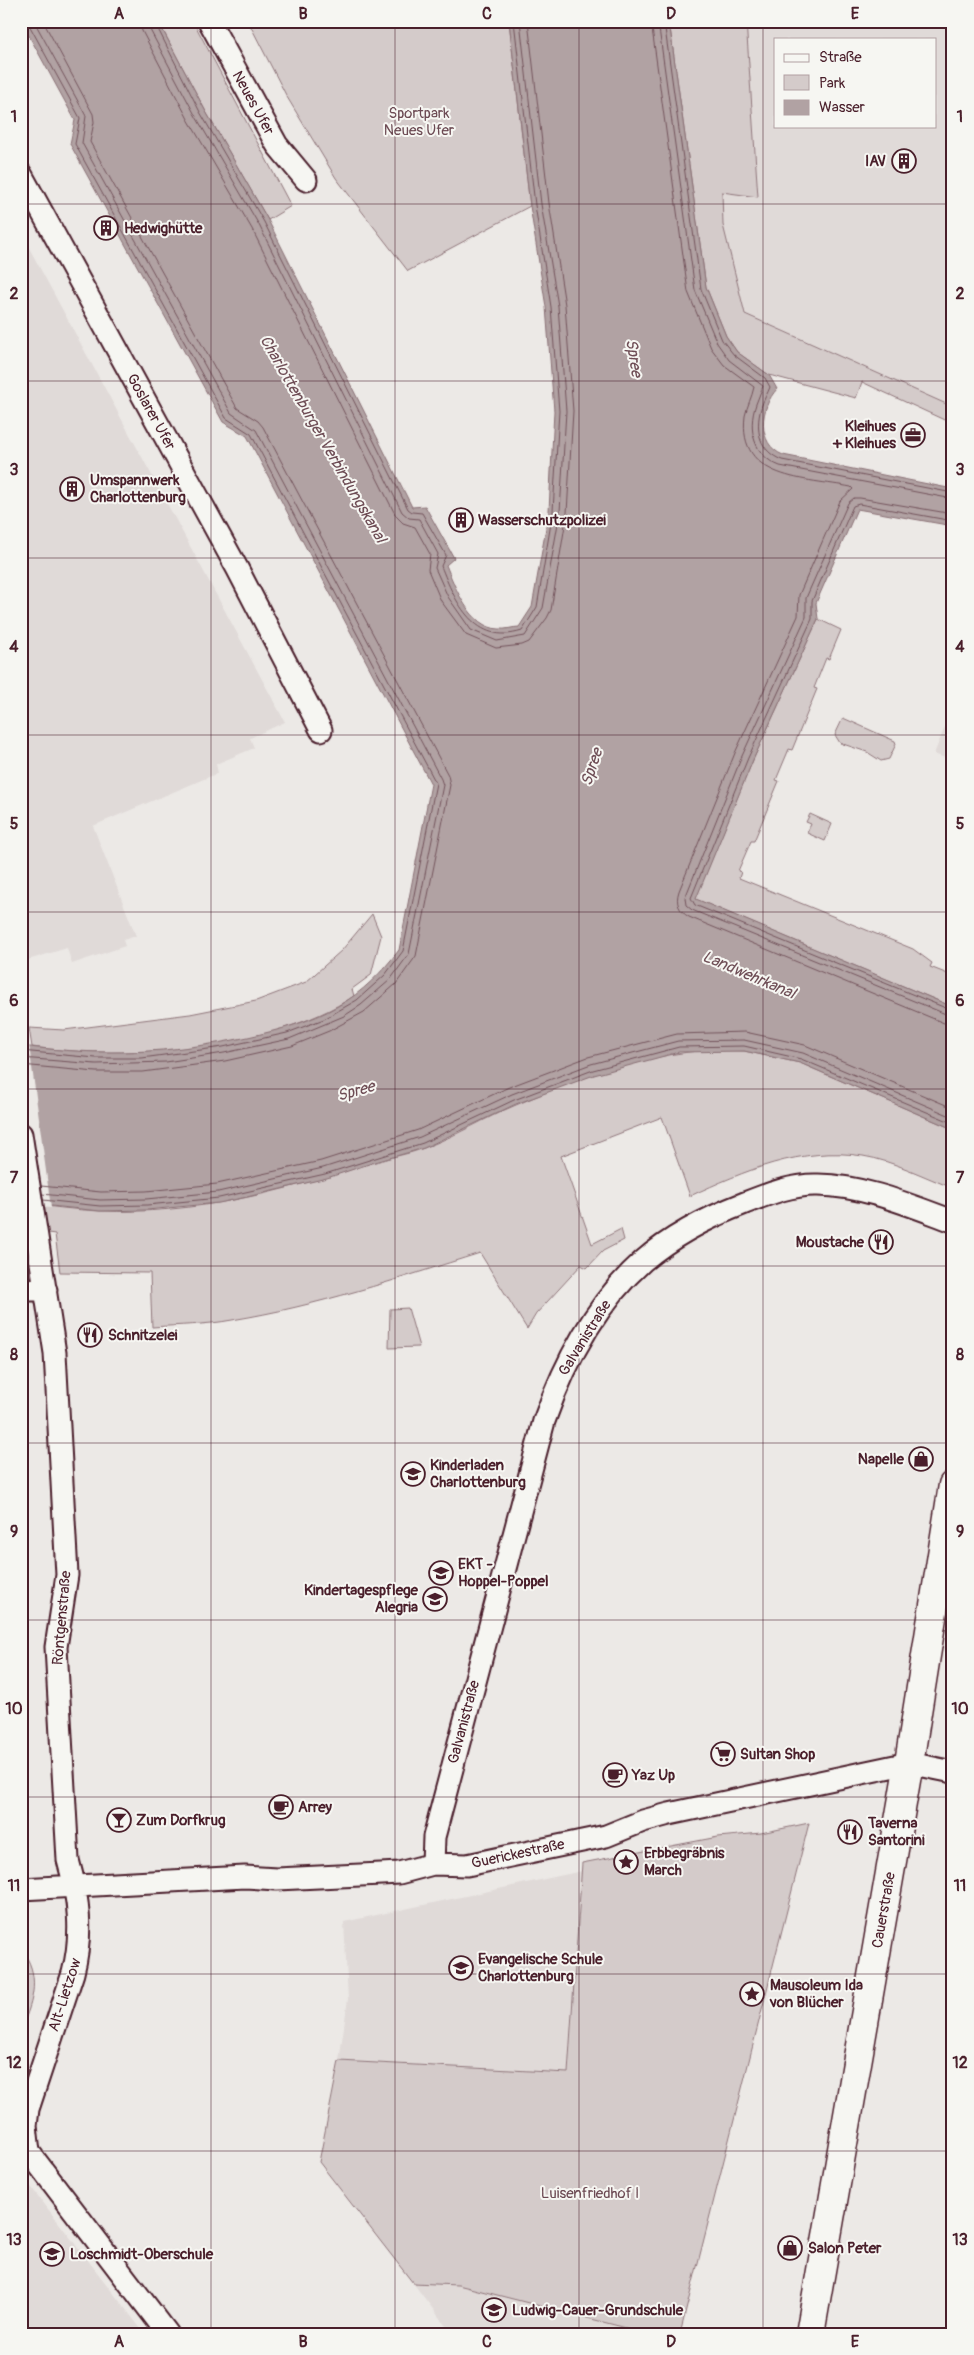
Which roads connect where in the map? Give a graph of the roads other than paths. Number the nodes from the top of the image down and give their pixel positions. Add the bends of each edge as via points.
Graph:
1 (209, 21) edge
2 (21, 174) edge
3 (306, 180) dead end
4 (321, 730) dead end
5 (21, 1134) edge
6 (953, 1221) edge
7 (21, 1290) edge
8 (46, 1290) junction
9 (953, 1485) edge
10 (909, 1763) junction
11 (953, 1772) edge
12 (433, 1864) junction
13 (75, 1886) junction
14 (21, 1890) edge
15 (29, 2083) edge
16 (25, 2150) edge
17 (168, 2334) edge
18 (810, 2334) edge

1 - 3 street, Neues Ufer via 277,146
2 - 4 street, Goslarer Ufer via 237,568
5 - 8 street, Röntgenstraße via 34,1231
6 - 12 street, Galvanistraße via 875,1193 840,1186 789,1188 698,1224 643,1261 611,1296 579,1342 558,1381 544,1421 434,1837
7 - 8 street
8 - 13 street, Röntgenstraße via 55,1353 66,1575 56,1655 68,1860
9 - 10 street, Cauerstraße
10 - 11 street, Guerickestraße
10 - 12 street, Guerickestraße via 670,1814 606,1836 467,1865
10 - 18 street, Cauerstraße
12 - 13 street, Guerickestraße via 390,1874 277,1879 245,1877
13 - 14 street
13 - 15 street, Alt-Lietzow via 80,1924 79,1950
15 - 16 street, Alt-Lietzow
16 - 17 street

